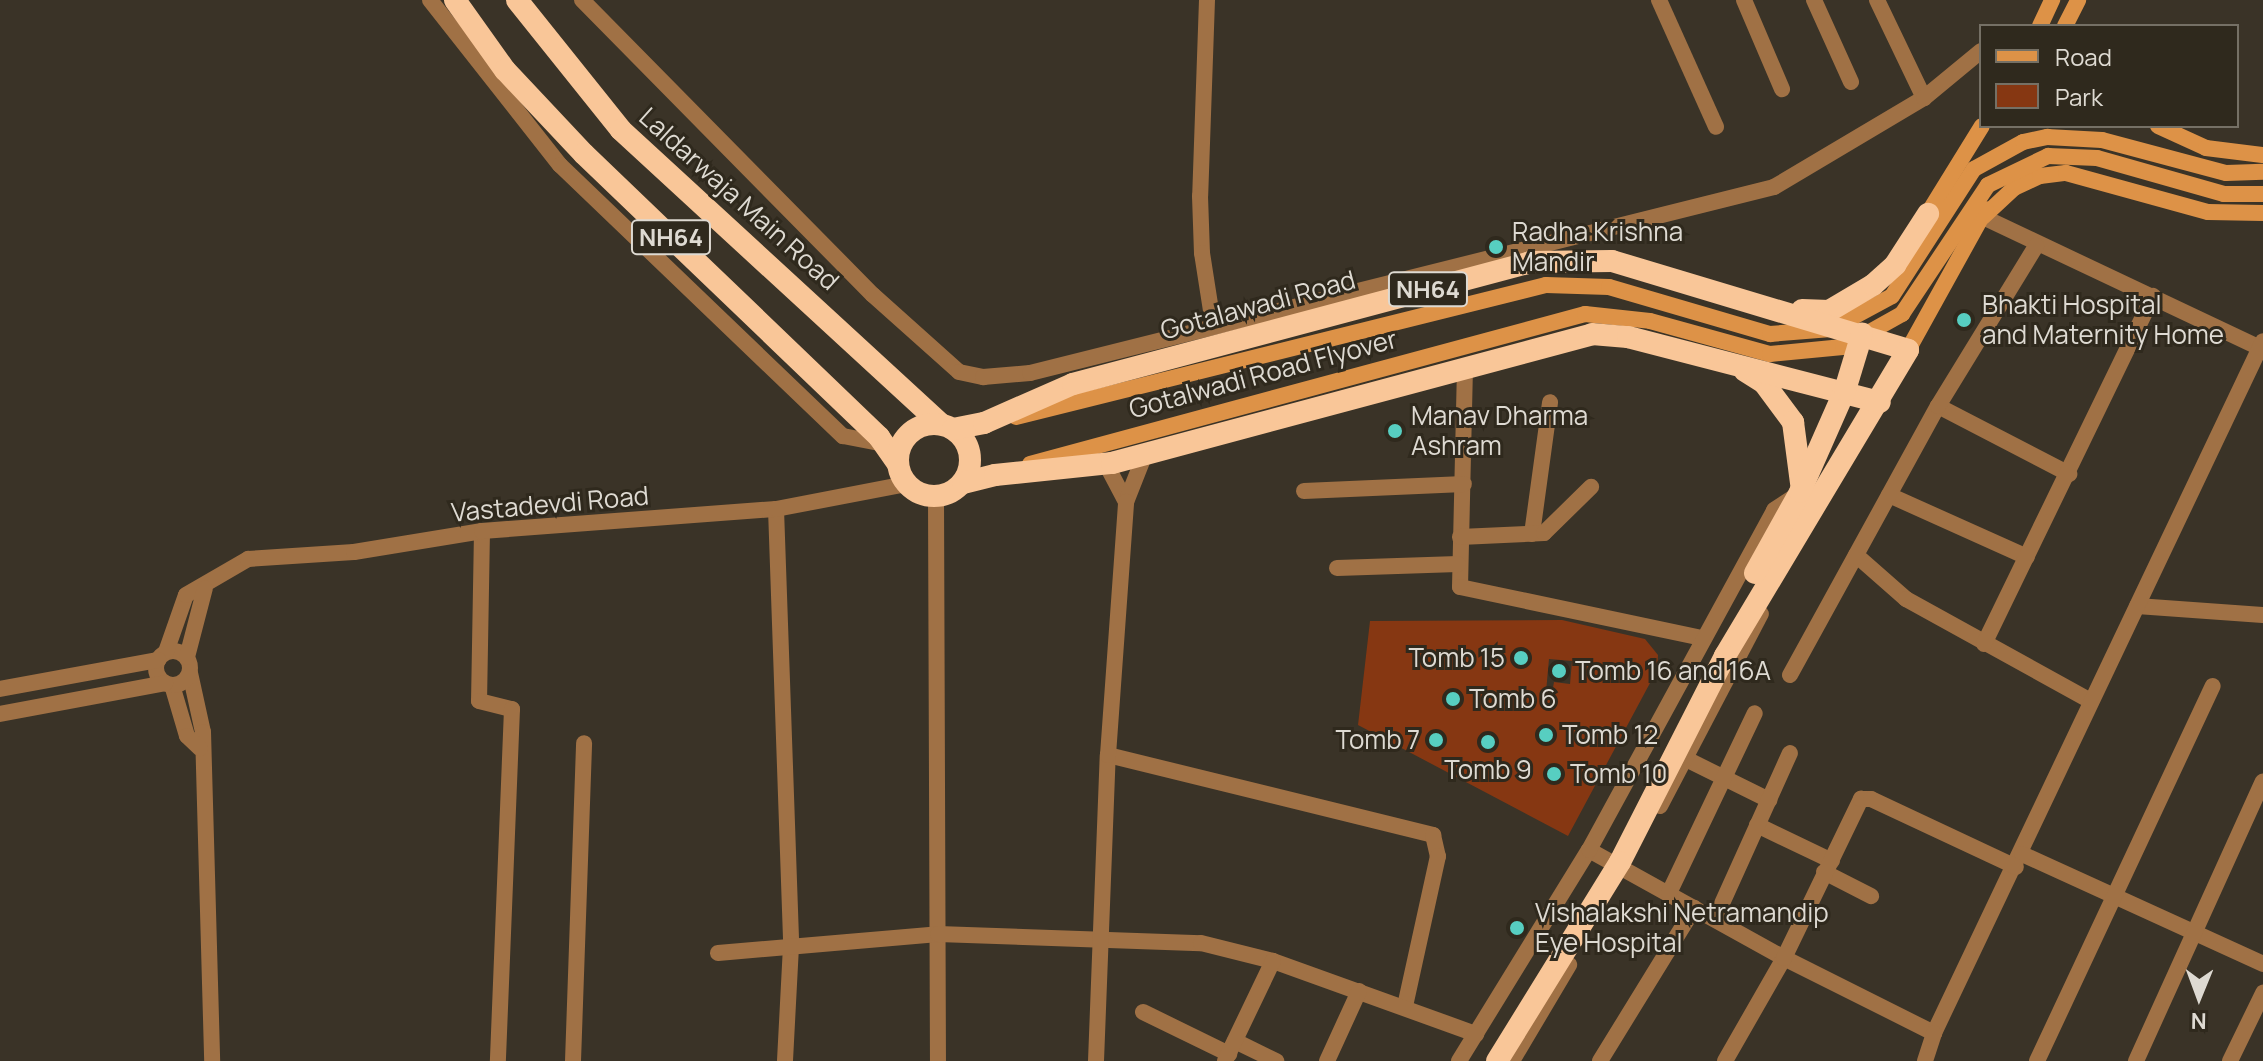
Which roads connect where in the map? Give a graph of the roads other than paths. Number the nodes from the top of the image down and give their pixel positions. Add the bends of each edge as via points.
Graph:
1 (430, 0) edge
2 (455, 0) edge
3 (517, 0) edge
4 (582, 0) edge
5 (1207, 0) edge
6 (1659, 0) edge
7 (1744, 0) edge
8 (1814, 0) edge
9 (1877, 0) edge
10 (2052, 0) edge
11 (2078, 0) edge
12 (2041, 24) edge
13 (2066, 24) edge
14 (1979, 53) edge
15 (1851, 82) dead end
16 (1782, 89) dead end
17 (1924, 98) junction
18 (1716, 127) dead end
19 (1981, 128) edge
20 (2019, 128) edge
21 (2162, 128) edge
22 (2263, 155) edge
23 (2263, 172) edge
24 (2263, 194) edge
25 (2263, 213) edge
26 (1928, 214) junction
27 (1983, 217) junction
28 (2036, 246) junction
29 (2153, 296) junction
30 (1773, 310) junction
31 (1213, 323) junction
32 (1862, 334) junction
33 (2261, 344) edge
34 (1908, 350) junction
35 (1705, 358) junction
36 (1465, 367) junction
37 (1845, 390) junction
38 (1550, 402) dead end
39 (1880, 402) junction
40 (1938, 406) junction
41 (984, 423) junction
42 (947, 426) junction
43 (884, 444) junction
44 (1145, 454) junction
45 (1106, 464) junction
46 (902, 474) junction
47 (2069, 474) junction
48 (995, 475) junction
49 (963, 483) junction
50 (1464, 484) junction
51 (1591, 487) dead end
52 (1304, 491) dead end
53 (1800, 492) junction
54 (1889, 495) junction
55 (936, 497) junction
56 (1126, 502) junction
57 (776, 509) junction
58 (1806, 514) junction
59 (482, 531) junction
60 (1532, 534) junction
61 (1784, 536) junction
62 (1460, 537) junction
63 (1856, 555) junction
64 (2027, 557) junction
65 (1458, 564) junction
66 (1337, 568) dead end
67 (205, 588) junction
68 (2137, 606) junction
69 (2263, 615) edge
70 (1701, 638) junction
71 (1984, 644) junction
72 (162, 656) junction
73 (188, 665) junction
74 (1790, 675) dead end
75 (169, 684) junction
76 (2213, 686) dead end
77 (0, 689) edge
78 (2091, 701) junction
79 (1755, 713) dead end
80 (0, 714) edge
81 (584, 743) dead end
82 (200, 748) junction
83 (1790, 753) dead end
84 (1108, 755) junction
85 (1686, 759) junction
86 (1724, 778) junction
87 (2263, 781) edge
88 (1769, 800) junction
89 (1757, 825) junction
90 (1589, 850) junction
91 (2019, 861) junction
92 (1828, 866) junction
93 (1626, 869) junction
94 (1669, 893) junction
95 (2113, 895) junction
96 (1871, 896) dead end
97 (1694, 908) junction
98 (1715, 919) junction
99 (2194, 930) junction
100 (938, 934) junction
101 (1101, 938) junction
102 (791, 946) junction
103 (718, 953) dead end
104 (1784, 958) junction
105 (1273, 961) junction
106 (2263, 964) edge
107 (1359, 991) junction
108 (2263, 993) edge
109 (1405, 1006) junction
110 (1143, 1012) dead end
111 (1934, 1033) junction
112 (1476, 1034) junction
113 (1230, 1052) edge
114 (212, 1061) edge
115 (498, 1061) edge
116 (573, 1061) edge
117 (785, 1061) edge
118 (938, 1061) edge
119 (1096, 1061) edge
120 (1276, 1061) edge
121 (1327, 1061) edge
122 (1459, 1061) edge
123 (1481, 1061) edge
124 (1497, 1061) edge
125 (1512, 1061) edge
126 (1600, 1061) edge
127 (1725, 1061) edge
128 (1925, 1061) edge
129 (2037, 1061) edge
130 (2136, 1061) edge
131 (2230, 1061) edge

1 - 43 street via 560,165 843,436
2 - 43 highway, NH64 via 505,70 584,154
3 - 42 highway, Laldarwaja Main Road / NH64 via 621,130
4 - 31 street via 873,295 959,372 983,377 1030,373
5 - 31 street via 1200,196
6 - 18 street
7 - 16 street
8 - 15 street
9 - 17 street
10 - 12 main road
11 - 13 main road
14 - 17 street
17 - 31 street via 1774,187
19 - 26 main road
20 - 27 main road
21 - 22 main road via 2206,148
23 - 41 main road, Gotalwadi Road Flyover via 2213,171 2102,140 2047,137 2023,142 1974,169 1892,296 1831,329 1770,334 1609,287 1546,285
24 - 48 main road, Gotalwadi Road Flyover via 2224,194 2097,158 2048,156 1988,185 1902,314 1843,347 1770,354 1650,321 1585,314
25 - 27 main road via 2208,212 2066,173 2040,176 2014,188
26 - 30 highway via 1895,265 1853,299 1829,311
26 - 32 main road
27 - 28 street
27 - 34 main road
28 - 29 street
28 - 40 street
29 - 33 street
29 - 47 street
30 - 32 highway, Gotalawadi Road / NH64
30 - 41 highway, Gotalawadi Road / NH64 via 1612,261 1530,262 1073,384
32 - 34 highway, Gotalawadi Road / NH64
32 - 37 highway
33 - 68 street
34 - 39 highway
35 - 36 highway via 1592,334
35 - 37 highway
35 - 53 highway via 1742,369 1779,401 1799,441
36 - 44 highway
36 - 50 street
37 - 39 highway
37 - 53 highway
38 - 60 street
39 - 58 highway
40 - 47 street
40 - 54 street
41 - 42 highway, Gotalawadi Road / NH64
42 - 46 highway, NH64 via 909,433
42 - 49 highway, NH64 via 969,448 969,473
43 - 46 highway, NH64
44 - 45 highway
44 - 56 street
45 - 48 highway
45 - 56 street
46 - 55 highway
46 - 57 street, Vastadevdi Road
47 - 64 street
48 - 49 highway
49 - 55 highway
50 - 52 street
50 - 62 street
51 - 60 street via 1552,529
53 - 61 highway
53 - 70 street via 1774,510
54 - 63 street
54 - 64 street
55 - 100 street
56 - 84 street
57 - 59 street, Vastadevdi Road
57 - 102 street
58 - 61 highway
58 - 85 street via 1798,545
59 - 67 street, Vastadevdi Road via 354,552 248,559
59 - 115 street via 479,701 512,709
60 - 62 street
61 - 123 highway via 1608,854
61 - 124 highway via 1620,862
62 - 65 street
63 - 71 street via 1906,599
63 - 74 street
64 - 71 street
65 - 66 street
65 - 70 street via 1457,580 1467,591
67 - 72 street, Vastadevdi Road via 186,595
67 - 73 street
68 - 69 street
68 - 78 street
70 - 90 street
71 - 78 street
72 - 73 street
72 - 75 street via 156,672
72 - 77 street
73 - 75 street
73 - 82 street via 203,732
75 - 80 street
75 - 82 street via 187,736
76 - 95 street
78 - 91 street
79 - 86 street
81 - 116 street
82 - 114 street
83 - 88 street
84 - 101 street
84 - 109 street via 1433,835 1438,856
85 - 86 street
85 - 93 street
86 - 88 street
86 - 94 street
87 - 99 street
88 - 89 street
89 - 92 street
89 - 98 street
90 - 93 street
90 - 112 street
91 - 92 street via 1871,799 1856,805
91 - 95 street
91 - 111 street
92 - 96 street
92 - 104 street
93 - 94 street
93 - 125 street
94 - 97 street
95 - 99 street
95 - 129 street
97 - 98 street
97 - 126 street
98 - 104 street
99 - 106 street
99 - 130 street
100 - 101 street
100 - 102 street
100 - 118 street
101 - 105 street via 1201,943
101 - 119 street
102 - 103 street
102 - 117 street
104 - 111 street
104 - 127 street
105 - 107 street
105 - 113 street
107 - 109 street
107 - 121 street
108 - 131 street
109 - 112 street
110 - 113 street
111 - 128 street
112 - 122 street
113 - 120 street

